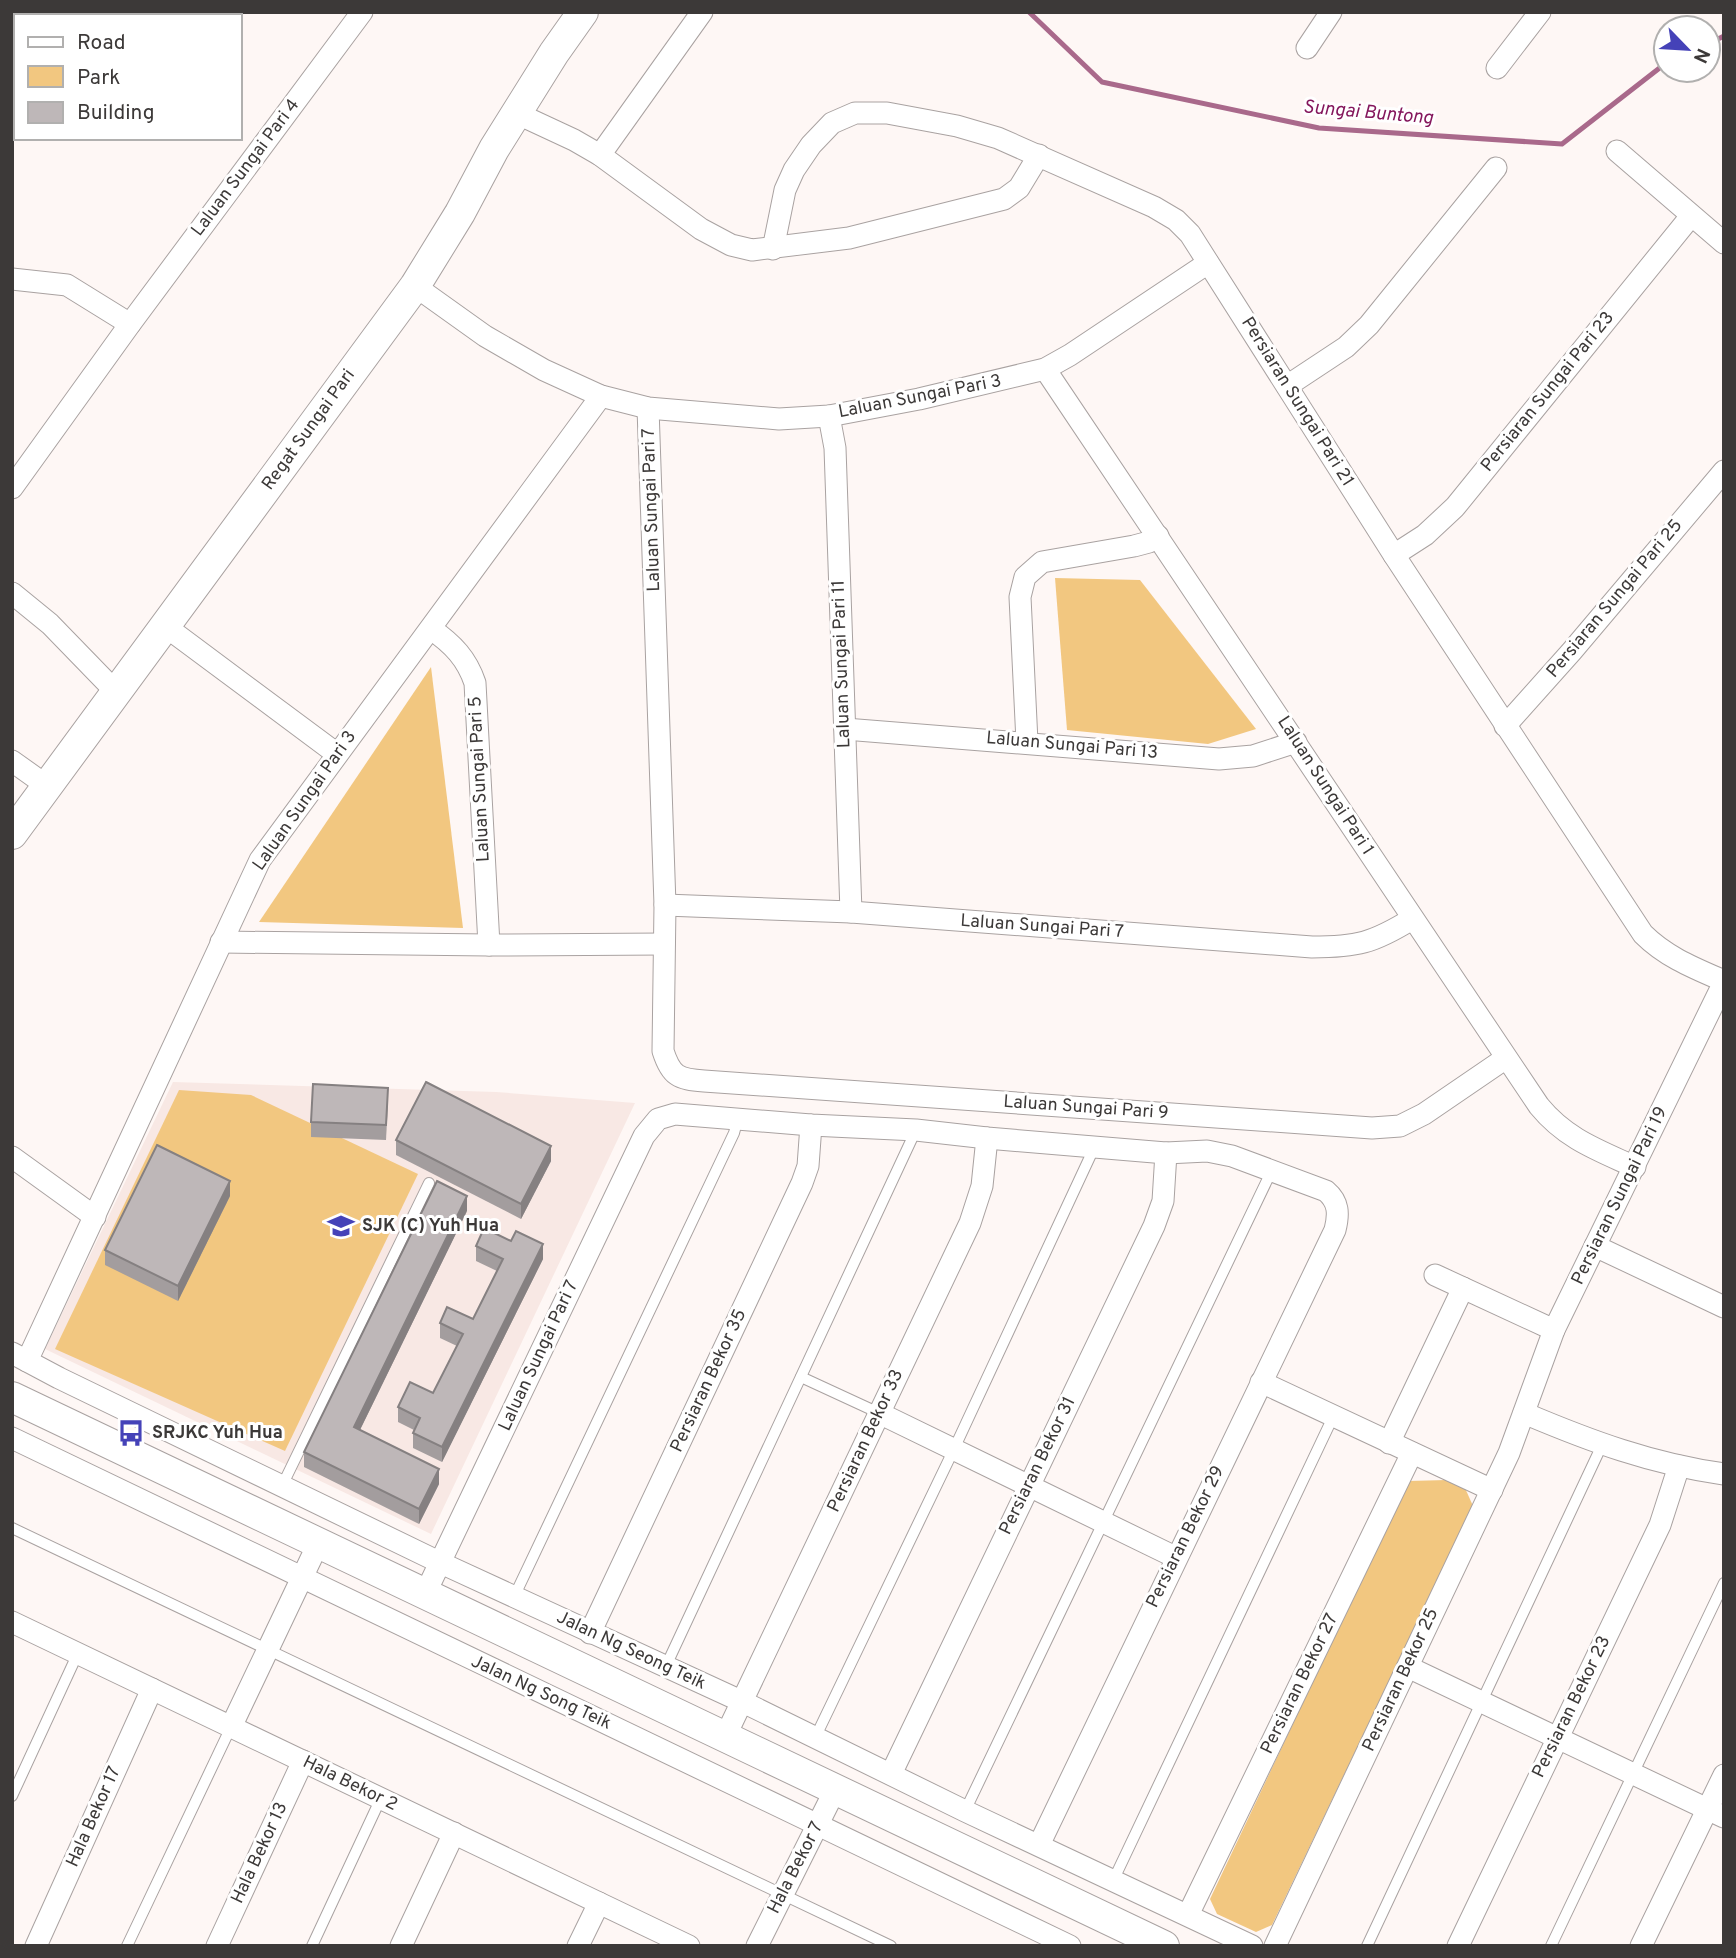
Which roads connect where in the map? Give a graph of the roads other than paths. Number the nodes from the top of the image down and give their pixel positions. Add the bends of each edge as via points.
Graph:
1 (362, 12) edge
2 (583, 12) edge
3 (702, 12) edge
4 (1331, 12) edge
5 (1540, 12) edge
6 (1307, 48) dead end
7 (1497, 68) dead end
8 (516, 113) junction
9 (1617, 151) dead end
10 (600, 155) junction
11 (1039, 155) junction
12 (1496, 168) dead end
13 (1691, 216) junction
14 (1724, 243) edge
15 (762, 250) junction
16 (1208, 263) junction
17 (12, 279) edge
18 (415, 286) junction
19 (130, 324) junction
20 (1045, 369) junction
21 (1287, 386) junction
22 (601, 396) junction
23 (648, 408) junction
24 (829, 416) junction
25 (1724, 471) edge
26 (12, 488) edge
27 (1158, 536) junction
28 (1394, 555) junction
29 (12, 593) edge
30 (165, 626) junction
31 (431, 629) junction
32 (116, 692) junction
33 (1505, 726) junction
34 (845, 729) junction
35 (1027, 742) junction
36 (1296, 742) junction
37 (337, 754) junction
38 (12, 761) edge
39 (47, 786) junction
40 (12, 834) edge
41 (665, 905) junction
42 (851, 912) junction
43 (1412, 919) junction
44 (221, 942) junction
45 (664, 944) junction
46 (489, 945) junction
47 (1724, 982) edge
48 (663, 1051) joint
49 (1506, 1058) junction
50 (738, 1118) junction
51 (811, 1125) junction
52 (916, 1130) junction
53 (987, 1138) junction
54 (1095, 1146) junction
55 (1166, 1153) junction
56 (12, 1157) edge
57 (1635, 1167) junction
58 (1272, 1170) junction
59 (429, 1183) dead end
60 (95, 1217) junction
61 (1595, 1246) junction
62 (1435, 1275) dead end
63 (1463, 1288) junction
64 (1724, 1307) edge
65 (1555, 1330) junction
66 (20, 1357) edge
67 (800, 1377) junction
68 (1261, 1382) junction
69 (12, 1397) edge
70 (879, 1413) junction
71 (1524, 1413) junction
72 (1333, 1417) junction
73 (12, 1438) edge
74 (1389, 1443) junction
75 (1602, 1446) junction
76 (954, 1449) junction
77 (1412, 1453) junction
78 (1679, 1466) junction
79 (1724, 1474) edge
80 (1028, 1485) junction
81 (282, 1486) junction
82 (1492, 1490) junction
83 (1104, 1521) junction
84 (12, 1528) edge
85 (318, 1544) junction
86 (1175, 1557) junction
87 (441, 1563) junction
88 (302, 1579) junction
89 (1724, 1583) edge
90 (425, 1594) junction
91 (514, 1597) junction
92 (12, 1622) edge
93 (590, 1633) junction
94 (268, 1649) junction
95 (78, 1653) junction
96 (1408, 1667) junction
97 (665, 1668) junction
98 (152, 1689) junction
99 (743, 1702) junction
100 (1483, 1702) junction
101 (231, 1727) junction
102 (725, 1737) junction
103 (1557, 1737) junction
104 (815, 1738) junction
105 (303, 1761) junction
106 (891, 1774) junction
107 (1633, 1774) junction
108 (1724, 1774) edge
109 (835, 1790) junction
110 (12, 1796) edge
111 (381, 1798) junction
112 (965, 1811) junction
113 (1715, 1814) edge
114 (818, 1825) junction
115 (454, 1833) junction
116 (1039, 1845) junction
117 (1113, 1881) junction
118 (782, 1895) junction
119 (598, 1903) junction
120 (1188, 1915) junction
121 (677, 1943) edge
122 (36, 1946) edge
123 (127, 1946) edge
124 (217, 1946) edge
125 (312, 1946) edge
126 (401, 1946) edge
127 (578, 1946) edge
128 (757, 1946) edge
129 (891, 1946) edge
130 (1070, 1946) edge
131 (1164, 1946) edge
132 (1252, 1946) edge
133 (1275, 1946) edge
134 (1367, 1946) edge
135 (1458, 1946) edge
136 (1551, 1946) edge
137 (1642, 1946) edge

1 - 19 street, Laluan Sungai Pari 4
2 - 8 main road, Regat Sungai Pari
3 - 10 street
4 - 6 street
5 - 7 street
8 - 10 street
8 - 18 main road, Regat Sungai Pari
9 - 13 street
10 - 15 street via 701,229 731,245
11 - 15 street via 1019,188 1004,199 849,238
11 - 15 street, Persiaran Sungai Pari 21 via 957,127 887,113 855,113 832,123 794,170
11 - 16 street, Persiaran Sungai Pari 21 via 1176,220
12 - 21 street via 1368,325 1346,347
13 - 14 street
13 - 28 street, Persiaran Sungai Pari 23 via 1455,507
16 - 20 street, Laluan Sungai Pari 3
16 - 21 street, Persiaran Sungai Pari 21
17 - 19 street via 67,285
18 - 22 street, Laluan Sungai Pari 3 via 485,336
18 - 30 main road, Regat Sungai Pari
19 - 26 street, Laluan Sungai Pari 4
20 - 24 street, Laluan Sungai Pari 3 via 919,400
20 - 27 street, Laluan Sungai Pari 1
21 - 28 street, Persiaran Sungai Pari 21
22 - 23 street, Laluan Sungai Pari 3
22 - 31 street, Laluan Sungai Pari 3
23 - 24 street, Laluan Sungai Pari 3 via 779,419
23 - 41 street, Laluan Sungai Pari 7
24 - 34 street, Laluan Sungai Pari 11 via 835,447
25 - 33 street, Persiaran Sungai Pari 25
27 - 35 street via 1134,546 1042,562 1025,577 1020,597
27 - 36 street, Laluan Sungai Pari 1
28 - 33 street, Persiaran Sungai Pari 21
29 - 32 street via 50,624
30 - 32 main road, Regat Sungai Pari
30 - 37 street
31 - 37 street, Laluan Sungai Pari 3
31 - 46 street, Laluan Sungai Pari 5 via 459,651 475,683
32 - 39 main road, Regat Sungai Pari
33 - 47 street, Persiaran Sungai Pari 21 via 1643,934 1676,960
34 - 35 street, Laluan Sungai Pari 13
34 - 42 street, Laluan Sungai Pari 11
35 - 36 street, Laluan Sungai Pari 13 via 1219,758 1252,757
36 - 43 street, Laluan Sungai Pari 1
37 - 44 street, Laluan Sungai Pari 3 via 260,860
38 - 39 street
39 - 40 main road, Regat Sungai Pari
41 - 42 street, Laluan Sungai Pari 7
41 - 45 street, Laluan Sungai Pari 7
42 - 43 street, Laluan Sungai Pari 7 via 1312,947 1349,947 1378,938
43 - 49 street, Laluan Sungai Pari 1
44 - 46 street
44 - 60 street, Laluan Sungai Pari 3
45 - 46 street
45 - 48 street, Laluan Sungai Pari 7
47 - 57 street, Persiaran Sungai Pari 19
48 - 49 street, Laluan Sungai Pari 9 via 675,1075 687,1079 1372,1128 1400,1126 1424,1114
49 - 57 street, Laluan Sungai Pari 1 via 1553,1124
50 - 51 street
50 - 87 street, Laluan Sungai Pari 7 via 675,1114 658,1119 644,1136
50 - 91 lane
51 - 52 street
51 - 93 street, Persiaran Bekor 35 via 802,1183
52 - 53 street
52 - 67 lane
53 - 54 street
53 - 70 street, Persiaran Bekor 33 via 982,1186 970,1223
54 - 55 street
54 - 76 lane
55 - 58 street via 1207,1151
55 - 80 street, Persiaran Bekor 31 via 1163,1201 1154,1226
56 - 60 street
57 - 61 street, Persiaran Sungai Pari 19
58 - 68 street, Persiaran Bekor 29 via 1326,1191 1334,1198 1338,1217
58 - 83 lane
59 - 81 lane
60 - 66 street, Laluan Sungai Pari 3
61 - 64 street
61 - 65 street, Persiaran Sungai Pari 19
62 - 63 street
63 - 65 street
63 - 74 street
65 - 71 street, Persiaran Sungai Pari 19
66 - 81 street, Jalan Ng Seong Teik
67 - 70 lane
67 - 97 lane
68 - 72 street
68 - 86 street, Persiaran Bekor 29
69 - 85 main road, Jalan Ng Seong Teik
70 - 76 street
70 - 99 street, Persiaran Bekor 33
71 - 75 street
71 - 82 street, Persiaran Bekor 25
72 - 74 street
72 - 117 lane
73 - 88 street, Jalan Ng Song Teik
74 - 77 street
75 - 78 street
75 - 100 lane
76 - 80 street
76 - 104 lane
77 - 82 street
77 - 120 street, Persiaran Bekor 27
78 - 79 street
78 - 103 street, Persiaran Bekor 23 via 1660,1525
80 - 83 street
80 - 106 street, Persiaran Bekor 31
81 - 87 street, Jalan Ng Seong Teik
82 - 96 street, Persiaran Bekor 25
83 - 86 street
83 - 112 lane
84 - 94 lane
85 - 88 street
85 - 90 main road, Jalan Ng Seong Teik
86 - 116 street, Persiaran Bekor 29
87 - 90 street, Laluan Sungai Pari 7
87 - 91 street, Jalan Ng Seong Teik
88 - 94 street
88 - 114 street, Jalan Ng Song Teik
89 - 107 lane
90 - 102 main road, Jalan Ng Seong Teik
91 - 93 street, Jalan Ng Seong Teik
92 - 95 street, Hala Bekor 2
93 - 97 street, Jalan Ng Seong Teik
94 - 101 street
94 - 118 lane
95 - 98 street, Hala Bekor 2
95 - 110 lane
96 - 100 street
96 - 133 street, Persiaran Bekor 25
97 - 99 street, Jalan Ng Seong Teik
98 - 101 street, Hala Bekor 2
98 - 122 street, Hala Bekor 17
99 - 102 street, Persiaran Bekor 33
99 - 104 street, Jalan Ng Seong Teik
100 - 103 street
100 - 134 lane
101 - 105 street, Hala Bekor 2
101 - 123 lane
102 - 109 main road, Jalan Ng Seong Teik
103 - 107 street
103 - 135 street, Persiaran Bekor 23
104 - 106 street, Jalan Ng Seong Teik
105 - 111 street, Hala Bekor 2
105 - 124 street, Hala Bekor 13
106 - 112 street, Jalan Ng Seong Teik
107 - 113 street
107 - 136 lane
108 - 113 street
109 - 114 street, Hala Bekor 7
109 - 131 main road, Jalan Ng Seong Teik
111 - 115 street, Hala Bekor 2
111 - 125 lane
112 - 116 street, Jalan Ng Seong Teik
113 - 137 street
114 - 118 street, Hala Bekor 7
114 - 130 street, Jalan Ng Song Teik
115 - 119 street, Hala Bekor 2
115 - 126 street
116 - 117 street, Jalan Ng Seong Teik
117 - 120 street, Jalan Ng Seong Teik
118 - 128 street, Hala Bekor 7
118 - 129 lane
119 - 121 street, Hala Bekor 2
119 - 127 street
120 - 132 street, Jalan Ng Seong Teik

